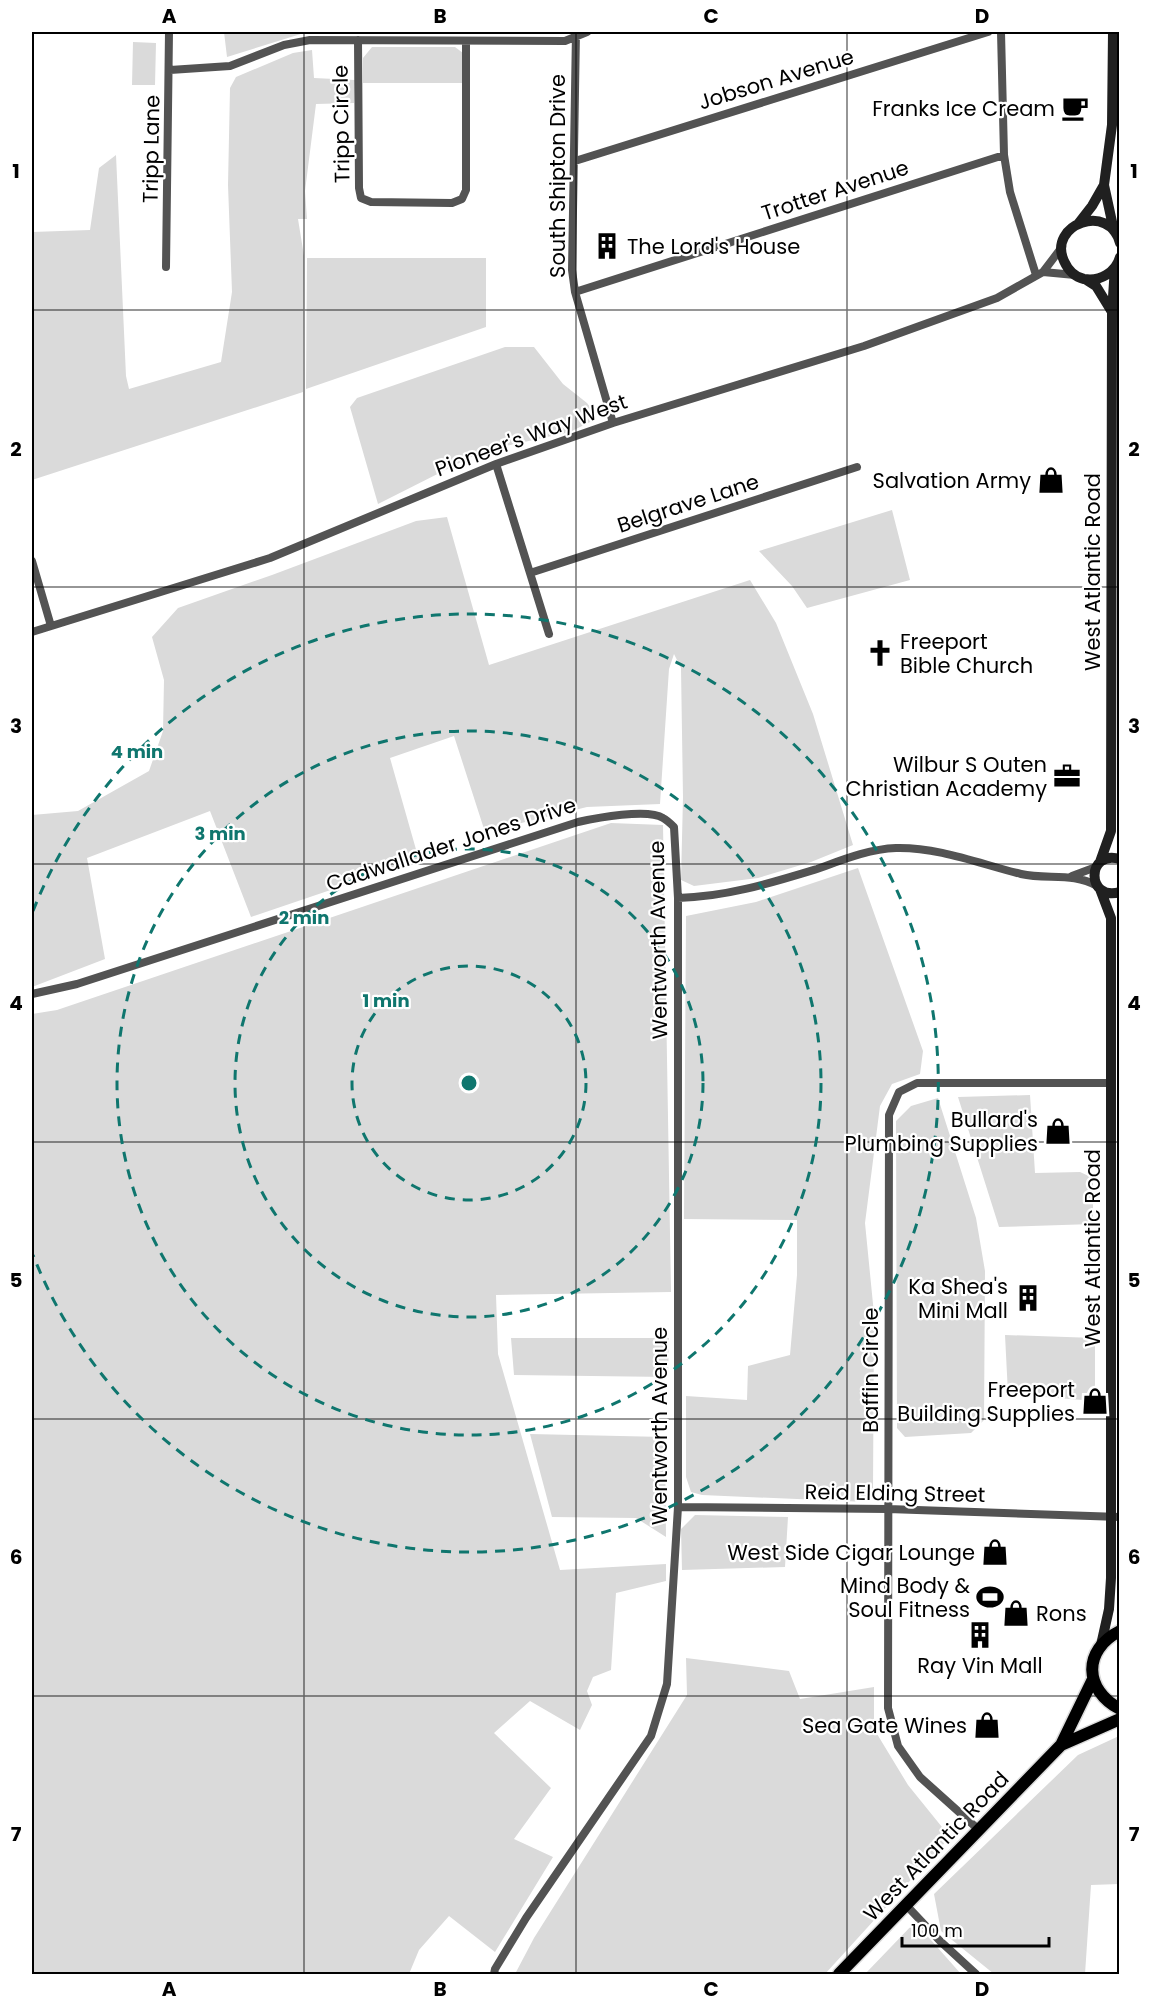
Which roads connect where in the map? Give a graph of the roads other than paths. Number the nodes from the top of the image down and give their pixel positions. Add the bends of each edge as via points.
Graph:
1 (169, 32) edge
2 (587, 32) edge
3 (988, 32) edge
4 (1001, 32) edge
5 (1113, 32) edge
6 (576, 34) edge
7 (358, 40) junction
8 (466, 41) junction
9 (170, 70) junction
10 (1004, 155) junction
11 (575, 161) junction
12 (1104, 185) junction
13 (1078, 224) junction
14 (1118, 238) edge
15 (1062, 247) junction
16 (1118, 262) edge
17 (166, 267) dead end
18 (1039, 273) junction
19 (1080, 277) junction
20 (575, 292) junction
21 (1112, 312) junction
22 (613, 423) junction
23 (496, 464) junction
24 (857, 467) dead end
25 (32, 561) edge
26 (530, 573) junction
27 (51, 626) junction
28 (32, 632) edge
29 (549, 634) dead end
30 (674, 827) joint
31 (1111, 831) junction
32 (1119, 854) edge
33 (1119, 859) edge
34 (1098, 864) junction
35 (1068, 877) junction
36 (1098, 887) junction
37 (1119, 892) edge
38 (1119, 896) edge
39 (678, 898) junction
40 (1111, 918) junction
41 (32, 994) edge
42 (1112, 1083) junction
43 (678, 1507) junction
44 (888, 1509) junction
45 (1115, 1517) edge
46 (1111, 1578) junction
47 (1119, 1590) edge
48 (1119, 1631) edge
49 (1101, 1645) junction
50 (1093, 1679) junction
51 (1119, 1709) edge
52 (1119, 1719) edge
53 (1061, 1745) junction
54 (979, 1830) junction
55 (906, 1905) junction
56 (494, 1974) edge
57 (839, 1974) edge
58 (976, 1974) edge

1 - 9 street, Tripp Lane
2 - 6 street
3 - 11 street, Jobson Avenue
4 - 10 street
5 - 12 main road via 1113,119
6 - 8 street via 565,41
6 - 11 street, South Shipton Drive
7 - 8 street
7 - 8 street, Tripp Circle via 361,198 371,202 452,203 462,199 466,190
7 - 9 street via 310,40 284,45 230,66
9 - 17 street, Tripp Lane
10 - 18 street via 1010,192
10 - 20 street, Trotter Avenue
11 - 20 street, South Shipton Drive
12 - 13 main road
12 - 14 main road
13 - 14 main road via 1097,221
13 - 15 main road via 1064,237
15 - 18 street, Pioneer's Way West
15 - 19 main road via 1067,267
16 - 19 main road via 1107,275 1096,279
16 - 21 main road, West Atlantic Road
18 - 19 street
18 - 22 street, Pioneer's Way West via 997,298 864,345
19 - 21 main road via 1096,286
20 - 22 street, South Shipton Drive
21 - 31 main road, West Atlantic Road
22 - 23 street, Pioneer's Way West
23 - 26 street
23 - 27 street, Pioneer's Way West via 270,558
24 - 26 street, Belgrave Lane
25 - 27 street
26 - 29 street
27 - 28 street, Pioneer's Way West
30 - 39 street, Wentworth Avenue
30 - 41 street, Cadwallader Jones Drive via 662,816 643,814 607,815 578,822 77,984
31 - 32 main road, West Atlantic Road
31 - 34 main road, West Atlantic Road
33 - 34 main road via 1110,857
34 - 35 street
34 - 36 main road, West Atlantic Road via 1094,876
35 - 36 street
35 - 39 street via 1024,875 917,848 894,848 871,851 765,886
36 - 37 main road via 1107,893
36 - 40 main road, West Atlantic Road
38 - 40 main road, West Atlantic Road
39 - 43 street, Wentworth Avenue
40 - 42 main road, West Atlantic Road
42 - 44 street, Baffin Circle via 931,1082 917,1083 899,1092 889,1115
42 - 45 main road, West Atlantic Road
43 - 44 street, Reid Elding Street
43 - 56 street, Wentworth Avenue via 667,1684 651,1736 526,1918
44 - 45 street, Reid Elding Street
44 - 54 street, Baffin Circle via 888,1708 898,1746 920,1777
45 - 46 main road, West Atlantic Road
46 - 47 main road
46 - 49 main road, West Atlantic Road
48 - 49 main road
49 - 50 main road, West Atlantic Road via 1093,1661
50 - 51 main road via 1098,1692
50 - 53 main road, West Atlantic Road
52 - 53 main road, West Atlantic Road
53 - 54 main road, West Atlantic Road
54 - 55 main road, West Atlantic Road
55 - 57 main road, West Atlantic Road
55 - 58 street

